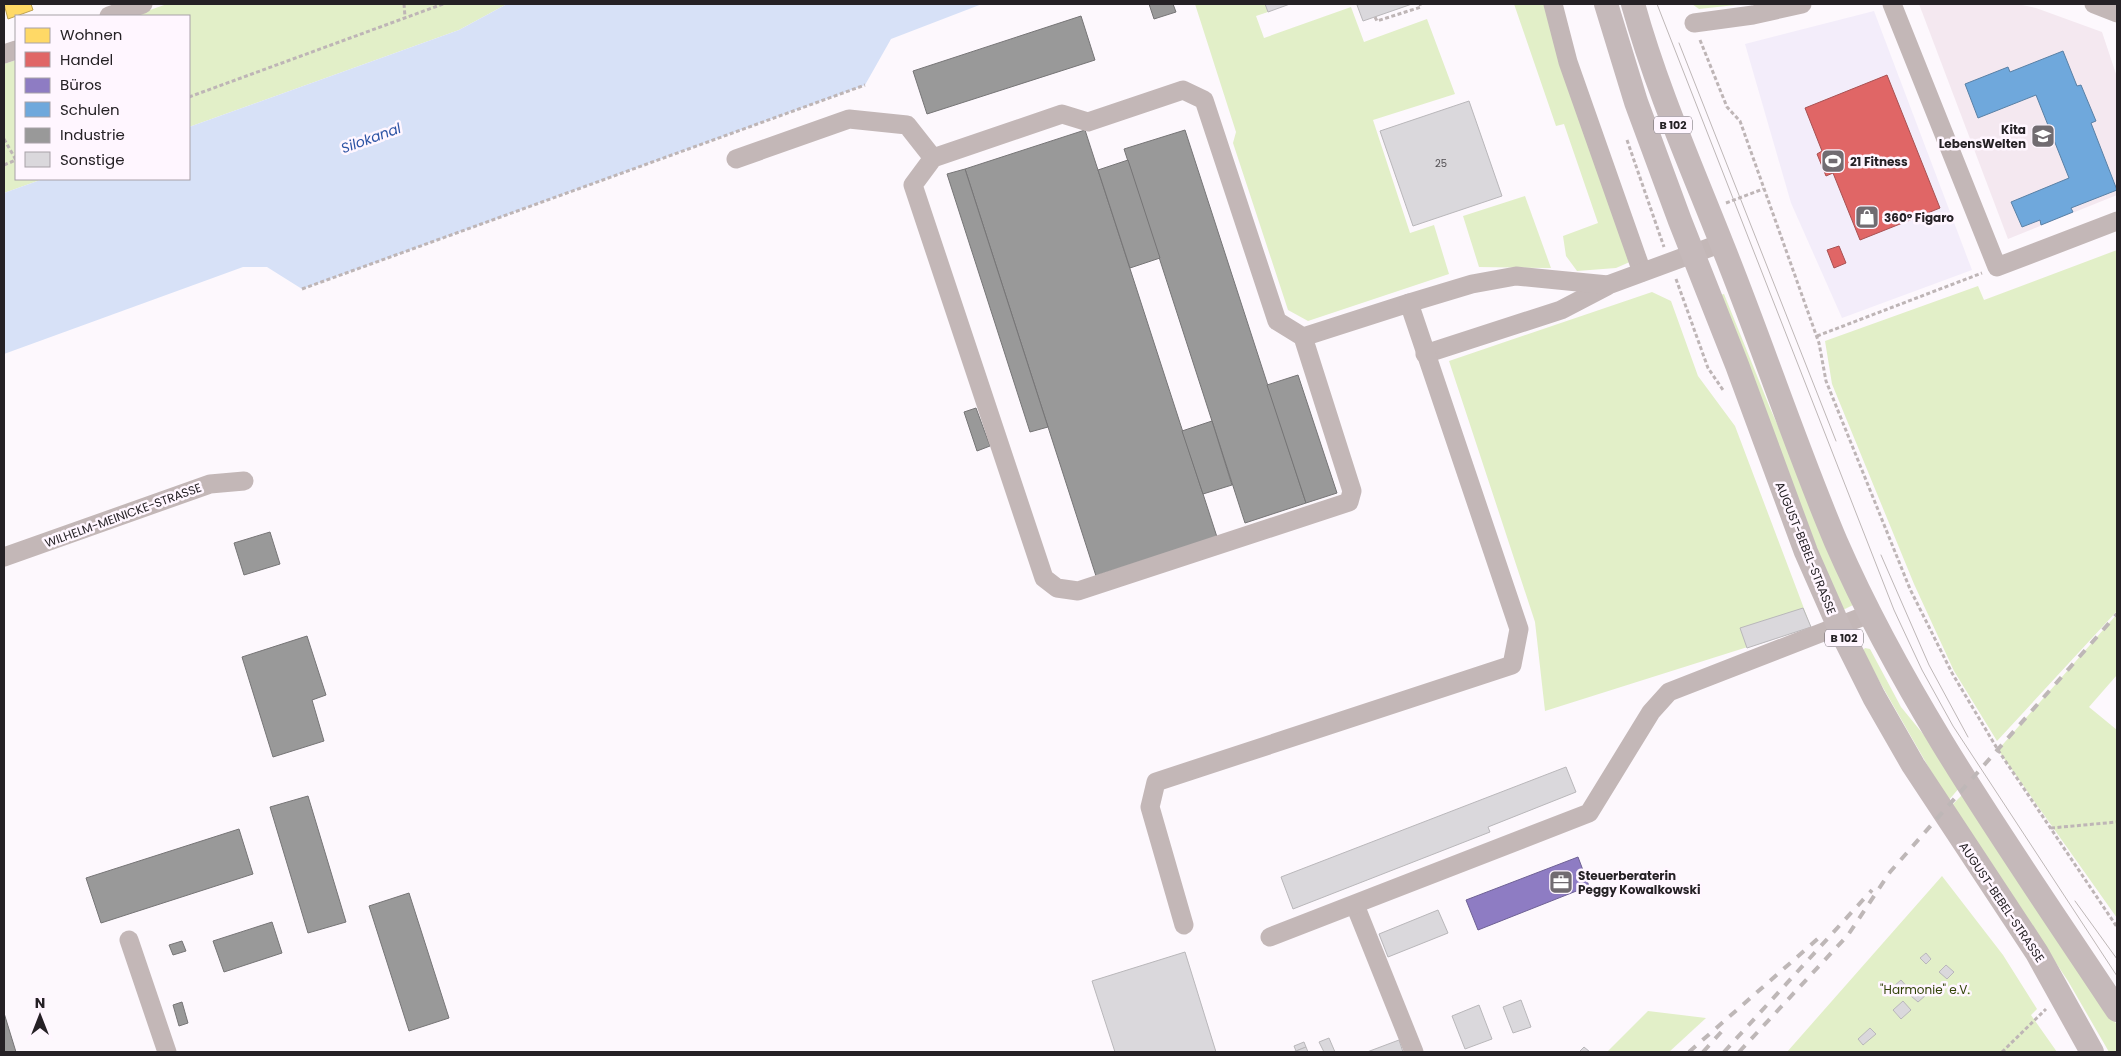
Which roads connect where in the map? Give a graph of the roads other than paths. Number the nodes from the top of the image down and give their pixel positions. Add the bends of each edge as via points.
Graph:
1 (143, 4) edge
2 (1553, 4) edge
3 (1606, 4) edge
4 (1633, 4) edge
5 (1802, 4) edge
6 (1892, 4) edge
7 (2094, 4) edge
8 (2117, 12) edge
9 (112, 15) edge
10 (1694, 23) road end
11 (933, 158) junction
12 (736, 159) dead end
13 (2117, 220) edge
14 (1722, 243) junction
15 (1693, 254) junction
16 (1642, 272) junction
17 (1608, 285) junction
18 (1409, 303) junction
19 (1303, 337) junction
20 (1424, 354) junction
21 (244, 481) dead end
22 (4, 558) edge
23 (1872, 613) junction
24 (1839, 627) junction
25 (1355, 905) junction
26 (1184, 925) dead end
27 (1270, 937) dead end
28 (129, 940) dead end
29 (2117, 1010) edge
30 (167, 1052) edge
31 (1414, 1052) edge
32 (2092, 1052) edge

1 - 9 street
2 - 16 street via 1568,62
3 - 15 main road, AUGUST-BEBEL-STRASSE / B 102 via 1636,102
4 - 14 main road, B 102 via 1678,138
5 - 10 street via 1754,15
6 - 13 street via 1997,267
7 - 8 street
11 - 12 street via 907,125 849,118
11 - 19 street via 1062,114 1088,122 1183,90 1204,100 1277,321
11 - 19 street via 913,185 1044,578 1057,588 1078,591 1350,502 1352,491
14 - 15 street
14 - 23 main road, B 102 via 1836,542
15 - 16 street
15 - 24 main road, AUGUST-BEBEL-STRASSE / B 102 via 1806,552
16 - 17 street
17 - 18 street via 1516,276 1472,284
17 - 20 street via 1560,310
18 - 19 street
18 - 20 street
20 - 26 street via 1519,630 1512,665 1156,782 1150,807
21 - 22 street, WILHELM-MEINICKE-STRASSE via 210,484
23 - 24 street
23 - 29 main road, B 102 via 1968,783
24 - 25 street via 1669,692 1651,712 1589,813
24 - 32 main road, AUGUST-BEBEL-STRASSE / B 102 via 1913,765 2037,953
25 - 27 street
25 - 31 street
28 - 30 street

